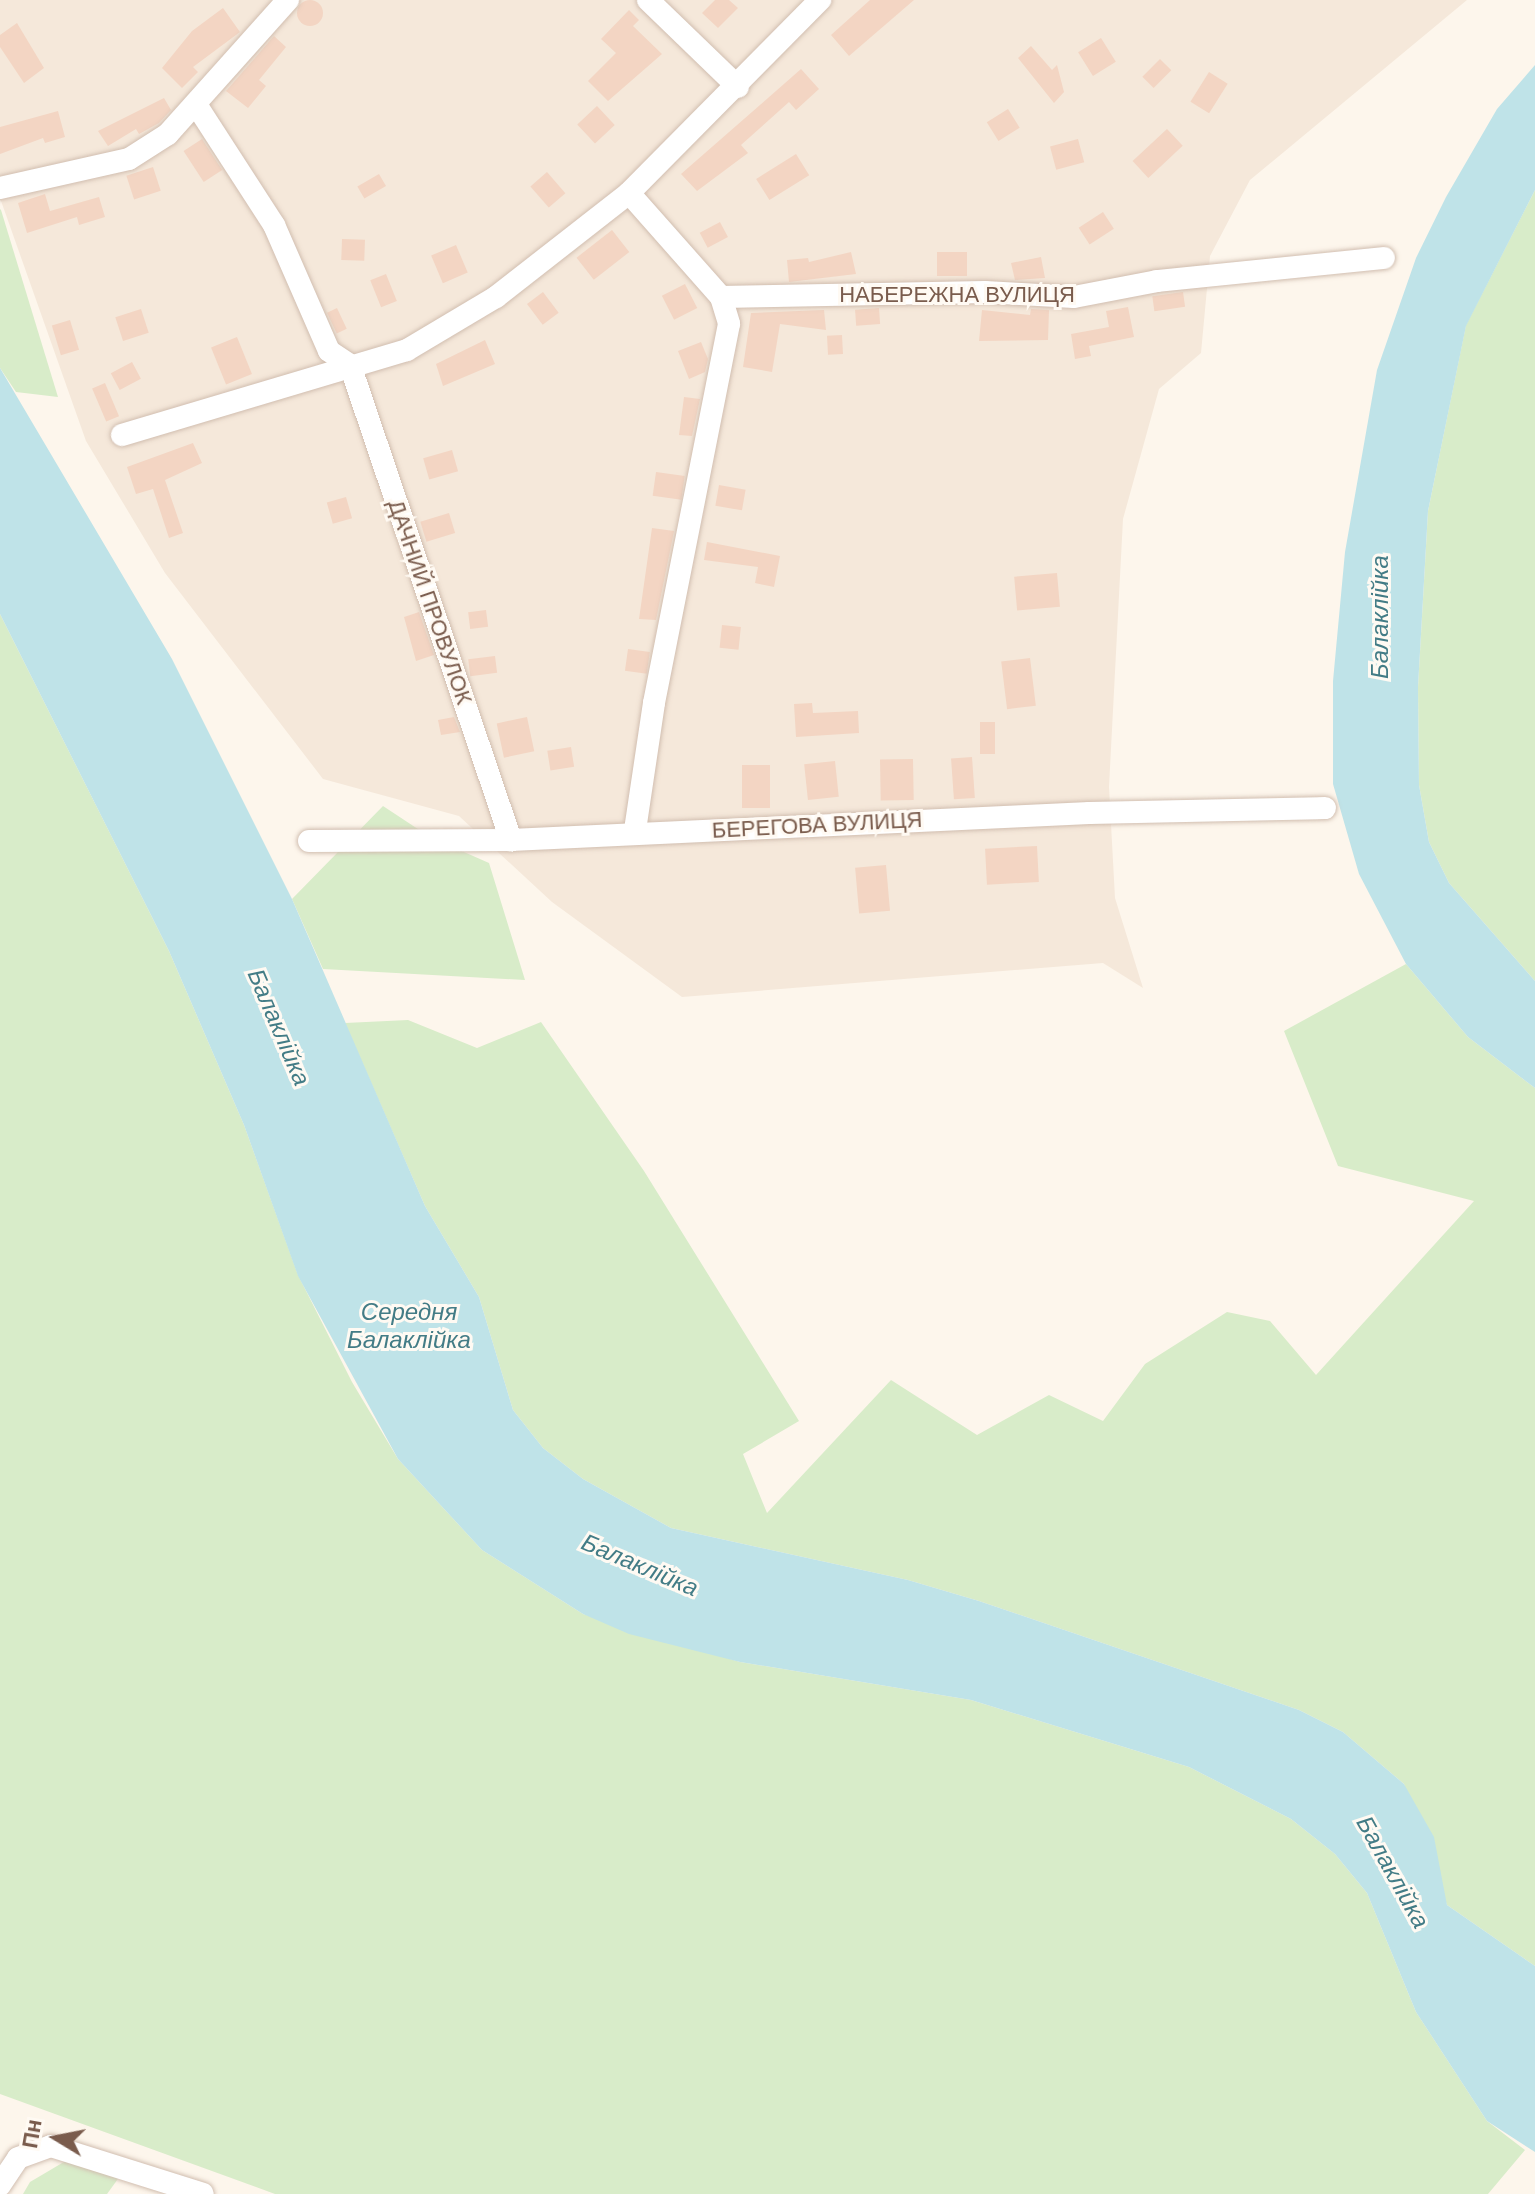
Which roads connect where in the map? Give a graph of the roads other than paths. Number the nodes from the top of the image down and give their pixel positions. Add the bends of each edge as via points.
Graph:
1 (288, 0) edge
2 (648, 0) edge
3 (820, 0) edge
4 (738, 87) junction
5 (197, 106) junction
6 (0, 188) edge
7 (629, 193) junction
8 (1384, 258) dead end
9 (721, 297) junction
10 (350, 365) junction
11 (122, 435) dead end
12 (1325, 808) dead end
13 (635, 830) junction
14 (511, 840) junction
15 (309, 841) dead end
16 (0, 2185) edge
17 (203, 2194) edge

1 - 5 street
2 - 4 street
3 - 4 street
4 - 7 street
5 - 6 street via 168,134 129,159
5 - 10 street via 274,225 329,351
7 - 9 street
7 - 10 street via 496,297 407,350
8 - 9 street, НАБЕРЕЖНА ВУЛИЦЯ via 1157,281 1074,297 985,292
9 - 13 street via 729,324 654,703
10 - 11 street
10 - 14 street, ДАЧНИЙ ПРОВУЛОК
12 - 13 street, БЕРЕГОВА ВУЛИЦЯ
13 - 14 street, БЕРЕГОВА ВУЛИЦЯ
14 - 15 street, БЕРЕГОВА ВУЛИЦЯ
16 - 17 street via 18,2158 51,2146

